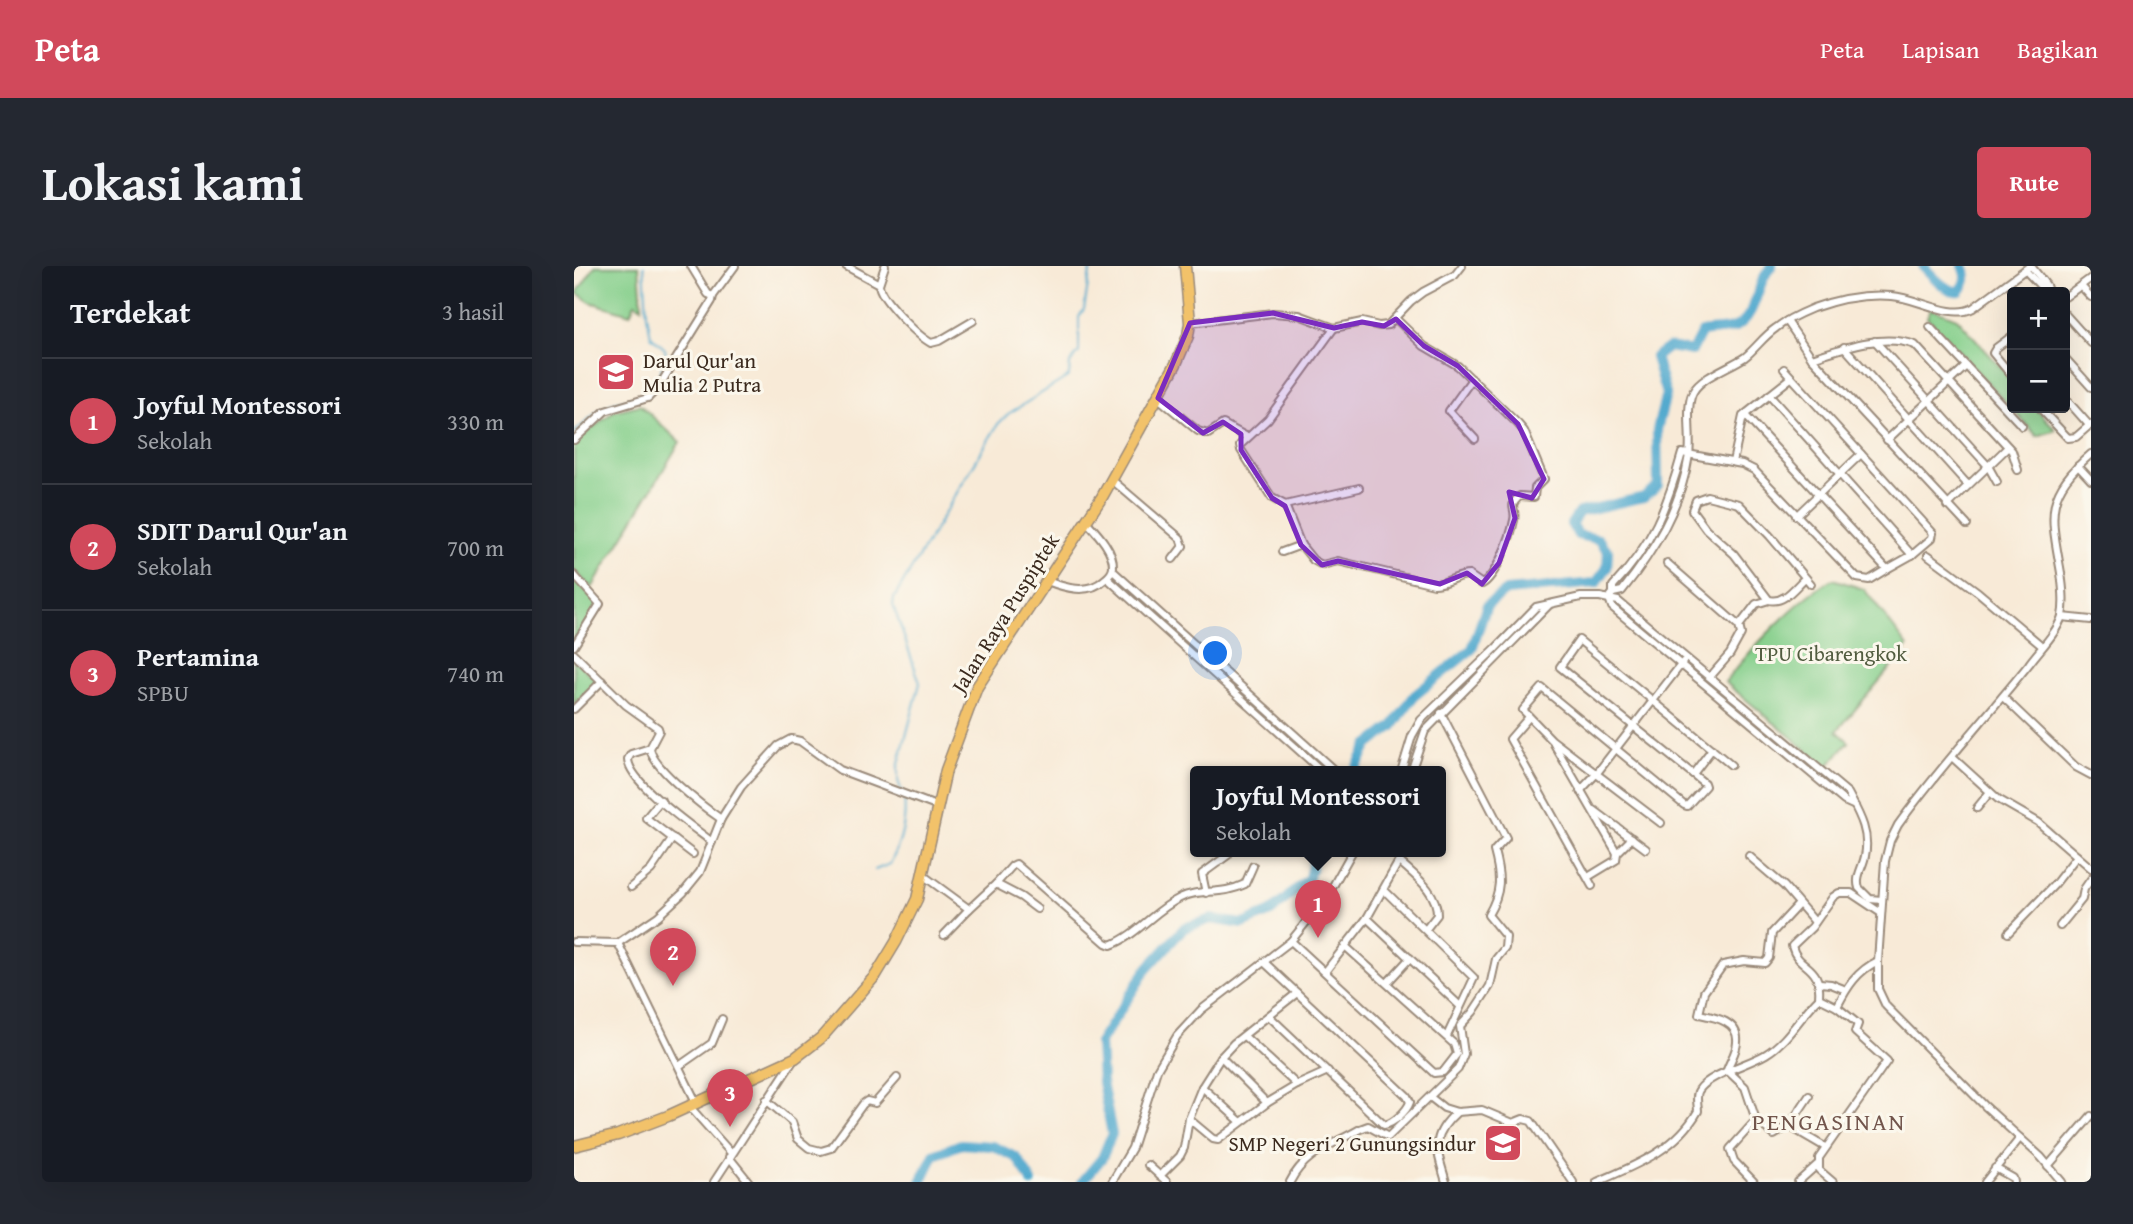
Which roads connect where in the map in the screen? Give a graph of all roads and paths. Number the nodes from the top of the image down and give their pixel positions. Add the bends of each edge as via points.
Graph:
1 (691, 266) edge
2 (734, 266) edge
3 (846, 266) edge
4 (885, 266) edge
5 (1185, 266) edge
6 (1462, 266) edge
7 (2029, 267) edge
8 (2091, 278) edge
9 (879, 284) junction
10 (2081, 286) junction
11 (2046, 287) edge
12 (2070, 294) edge
13 (713, 296) junction
14 (2091, 298) edge
15 (1396, 319) junction
16 (2070, 320) edge
17 (973, 321) dead end
18 (1787, 321) junction
19 (1190, 323) junction
20 (1930, 327) dead end
21 (1334, 328) junction
22 (1875, 341) junction
23 (2007, 341) edge
24 (2091, 343) edge
25 (1844, 348) junction
26 (1812, 358) junction
27 (2070, 364) edge
28 (1966, 366) junction
29 (1784, 369) dead end
30 (2007, 370) edge
31 (1791, 378) junction
32 (1472, 379) junction
33 (1948, 382) junction
34 (2091, 387) edge
35 (1769, 395) junction
36 (1158, 398) junction
37 (1929, 400) junction
38 (2070, 403) edge
39 (2045, 413) edge
40 (1745, 415) junction
41 (1908, 420) junction
42 (2090, 425) edge
43 (2022, 426) dead end
44 (1247, 437) junction
45 (1475, 439) dead end
46 (574, 440) edge
47 (1887, 440) junction
48 (2008, 447) junction
49 (1861, 454) junction
50 (2091, 454) edge
51 (1689, 455) junction
52 (1732, 462) junction
53 (1988, 466) junction
54 (2078, 466) junction
55 (2018, 470) dead end
56 (1841, 474) junction
57 (1112, 480) junction
58 (2091, 480) edge
59 (1997, 482) dead end
60 (1968, 485) junction
61 (1359, 488) dead end
62 (1819, 493) junction
63 (1285, 505) junction
64 (1947, 506) junction
65 (1796, 516) junction
66 (1086, 520) junction
67 (1967, 525) dead end
68 (1301, 545) junction
69 (1642, 551) junction
70 (1282, 552) dead end
71 (1649, 555) junction
72 (1912, 555) junction
73 (1928, 555) dead end
74 (1172, 559) dead end
75 (1667, 563) dead end
76 (1887, 569) junction
77 (1113, 571) junction
78 (574, 575) edge
79 (1107, 578) junction
80 (1805, 578) junction
81 (1047, 581) junction
82 (1811, 584) dead end
83 (1611, 596) junction
84 (1769, 600) junction
85 (1549, 605) junction
86 (2062, 617) junction
87 (2091, 620) edge
88 (1739, 626) junction
89 (1510, 634) junction
90 (1517, 640) junction
91 (574, 646) edge
92 (2042, 646) junction
93 (574, 654) edge
94 (1684, 661) junction
95 (1710, 677) junction
96 (602, 681) junction
97 (2003, 697) junction
98 (1654, 700) junction
99 (1736, 705) junction
100 (574, 709) edge
101 (1441, 713) junction
102 (1529, 717) junction
103 (1634, 725) junction
104 (1552, 740) junction
105 (650, 748) junction
106 (1615, 749) junction
107 (1712, 749) junction
108 (1952, 757) junction
109 (1731, 765) dead end
110 (1316, 766) edge
111 (1329, 766) edge
112 (1403, 766) edge
113 (1413, 766) edge
114 (1597, 773) junction
115 (1693, 774) junction
116 (2091, 775) edge
117 (1580, 791) junction
118 (1990, 792) junction
119 (662, 800) junction
120 (936, 806) junction
121 (1977, 808) dead end
122 (1592, 809) junction
123 (721, 819) junction
124 (1661, 823) dead end
125 (673, 838) junction
126 (1632, 838) junction
127 (712, 842) junction
128 (1646, 849) dead end
129 (1617, 853) junction
130 (693, 854) dead end
131 (1749, 856) dead end
132 (2077, 856) junction
133 (1224, 857) edge
134 (1349, 857) edge
135 (1402, 857) edge
136 (1400, 862) junction
137 (1253, 866) dead end
138 (2091, 869) edge
139 (923, 876) junction
140 (1588, 877) junction
141 (2091, 879) edge
142 (996, 884) junction
143 (1592, 886) dead end
144 (631, 887) dead end
145 (1384, 890) junction
146 (1206, 893) junction
147 (1882, 900) junction
148 (1798, 905) junction
149 (969, 909) junction
150 (1037, 909) dead end
151 (1881, 914) junction
152 (1367, 918) junction
153 (1815, 922) junction
154 (2060, 926) dead end
155 (1426, 929) junction
156 (2008, 933) dead end
157 (944, 935) dead end
158 (1291, 941) junction
159 (574, 942) edge
160 (618, 943) junction
161 (1345, 946) junction
162 (1410, 958) junction
163 (1878, 961) junction
164 (1264, 962) junction
165 (1325, 972) junction
166 (1387, 983) junction
167 (1820, 983) junction
168 (1846, 990) junction
169 (1297, 993) junction
170 (1819, 998) junction
171 (1460, 1006) junction
172 (1837, 1007) junction
173 (1269, 1016) junction
174 (722, 1019) dead end
175 (1244, 1035) junction
176 (1447, 1036) junction
177 (1221, 1057) junction
178 (795, 1058) junction
179 (679, 1066) junction
180 (1328, 1070) junction
181 (1727, 1070) junction
182 (897, 1078) dead end
183 (1297, 1085) junction
184 (1202, 1087) junction
185 (1809, 1096) dead end
186 (1430, 1097) junction
187 (766, 1100) junction
188 (1267, 1103) junction
189 (693, 1106) junction
190 (1457, 1112) junction
191 (2091, 1116) edge
192 (1189, 1119) junction
193 (1756, 1121) junction
194 (1241, 1122) junction
195 (1789, 1126) junction
196 (2020, 1138) junction
197 (574, 1146) edge
198 (1825, 1147) junction
199 (730, 1155) junction
200 (1148, 1165) dead end
201 (1817, 1165) junction
202 (2048, 1166) junction
203 (1995, 1168) junction
204 (1160, 1176) junction
205 (714, 1182) edge
206 (749, 1182) edge
207 (1112, 1182) edge
208 (1167, 1182) edge
209 (1290, 1182) edge
210 (1446, 1182) edge
211 (1573, 1182) edge
212 (1597, 1182) edge
213 (1754, 1182) edge
214 (1798, 1182) edge
215 (1833, 1182) edge
216 (1985, 1182) edge
217 (2014, 1182) edge
218 (2062, 1182) edge

1 - 13 street
2 - 13 street
3 - 9 street
4 - 9 street
5 - 19 main road, Jalan Raya Puspiptek
6 - 15 street via 1411,301
7 - 11 street
7 - 18 street via 1963,312 1952,313 1901,297 1876,296 1830,303
8 - 10 street
9 - 17 street via 886,300 931,343
10 - 12 street
10 - 14 street
13 - 46 street via 658,388 648,398 605,411
15 - 21 street via 1384,326 1362,322
15 - 32 street via 1424,346
16 - 24 street
18 - 26 street
18 - 51 street via 1748,354 1698,385 1689,402
19 - 21 street via 1288,313
19 - 36 main road, Jalan Raya Puspiptek
20 - 28 street
21 - 44 street via 1268,419
22 - 25 street
22 - 33 street via 1915,345
22 - 37 street
23 - 30 street via 1993,353
25 - 26 street
25 - 41 street
26 - 47 street
27 - 34 street
28 - 33 street
28 - 43 street
29 - 31 street
31 - 35 street
31 - 49 street
32 - 45 street via 1449,413
32 - 68 street via 1524,431 1544,477 1534,497 1520,496 1513,503 1514,522 1499,564 1486,582 1479,584 1465,575 1434,584 1338,561 1322,565
33 - 37 street
33 - 48 street
35 - 40 street
35 - 56 street
36 - 44 street via 1198,431 1208,434 1223,424
36 - 57 main road, Jalan Raya Puspiptek
37 - 41 street
37 - 53 street
38 - 42 street
39 - 42 street via 2068,438
40 - 52 street
40 - 62 street
41 - 47 street
41 - 60 street
44 - 63 street via 1241,450 1272,498
47 - 64 street
48 - 53 street
48 - 55 street
49 - 56 street
49 - 72 street via 1933,533
50 - 54 street
51 - 52 street
51 - 69 street via 1682,453 1664,513
51 - 71 street via 1676,504
52 - 65 street via 1761,476
53 - 59 street
53 - 60 street
54 - 58 street
54 - 86 street via 2062,486 2053,508
56 - 62 street
56 - 72 street
57 - 66 main road, Jalan Raya Puspiptek
57 - 74 street via 1180,538 1183,546
60 - 64 street
61 - 63 street
62 - 65 street
62 - 76 street
63 - 68 street
64 - 67 street
65 - 76 street via 1857,579 1869,580
66 - 77 street via 1105,545
66 - 81 main road, Jalan Raya Puspiptek
68 - 70 street
69 - 71 street
69 - 83 street via 1613,586
71 - 83 street via 1622,591
72 - 76 street
73 - 92 street
75 - 88 street
77 - 79 street
77 - 111 street
78 - 91 street via 600,604
79 - 81 street via 1081,589
79 - 110 street
80 - 82 street
80 - 84 street via 1784,598
80 - 84 street via 1739,504 1707,496 1696,500 1692,510 1699,520 1734,554
81 - 120 main road, Jalan Raya Puspiptek via 977,687
83 - 85 street
83 - 94 street
84 - 88 street via 1756,604
85 - 89 street via 1536,607
85 - 90 street
86 - 87 street
86 - 92 street
88 - 95 street via 1737,644
89 - 90 street
89 - 112 street via 1421,720
90 - 101 street
92 - 97 street
93 - 96 street
94 - 95 street
94 - 98 street
94 - 99 street
95 - 99 street
96 - 100 street
96 - 105 street via 658,728
97 - 108 street
97 - 116 street via 2076,768
98 - 103 street
98 - 103 street via 1580,640 1559,665
98 - 107 street
99 - 147 street via 1848,793 1866,832 1858,888 1870,899
101 - 113 street via 1422,734
101 - 186 street via 1506,838 1494,851 1501,875 1496,902 1488,915 1506,937 1490,986 1460,1026 1464,1054 1458,1069
102 - 104 street
102 - 106 street via 1524,708 1542,688
102 - 140 street via 1510,739
103 - 106 street
103 - 115 street
104 - 114 street
104 - 117 street
105 - 119 street via 631,754 628,765
105 - 123 street via 659,766
106 - 114 street
106 - 115 street via 1686,806 1706,785
107 - 109 street
107 - 115 street
108 - 118 street
108 - 147 street via 1893,834
114 - 117 street
114 - 124 street
117 - 122 street
118 - 121 street
118 - 132 street via 2038,822
119 - 125 street via 646,818
119 - 127 street
120 - 123 street via 840,770 791,739 778,746 747,779
120 - 139 main road, Jalan Raya Puspiptek
122 - 126 street
122 - 129 street
123 - 127 street
125 - 130 street
125 - 144 street via 651,870
126 - 128 street
126 - 129 street
127 - 160 street via 691,884 658,916
129 - 140 street via 1616,860
131 - 148 street via 1784,886
132 - 138 street
132 - 156 street
133 - 146 street via 1202,874
134 - 158 street via 1328,895
135 - 136 street
136 - 145 street
136 - 155 street via 1428,889 1436,906 1437,915
137 - 146 street via 1245,884
139 - 149 street
139 - 178 main road, Jalan Raya Puspiptek via 906,924 876,975 821,1038
140 - 143 street
141 - 154 street
142 - 146 street via 1017,865 1111,945 1178,899
142 - 149 street
142 - 150 street
145 - 152 street
145 - 155 street
147 - 151 street
148 - 153 street
148 - 181 street via 1772,933 1765,963 1723,965 1704,992 1699,1014 1720,1018 1736,1034
149 - 157 street
151 - 153 street via 1844,892 1833,897
151 - 163 street
152 - 161 street
152 - 162 street
153 - 167 street via 1792,949
155 - 171 street via 1474,978
158 - 164 street
158 - 165 street
159 - 160 street
160 - 179 street
161 - 165 street
161 - 166 street
162 - 166 street
162 - 171 street
163 - 168 street via 1857,974
163 - 196 street via 1878,989 1886,1006
164 - 169 street
164 - 207 street via 1201,1010 1177,1036 1157,1070 1132,1148
165 - 176 street via 1436,1074 1448,1068 1457,1054
166 - 176 street
167 - 168 street
167 - 170 street
168 - 172 street
169 - 173 street
169 - 180 street via 1407,1096 1409,1106 1384,1125
170 - 172 street
170 - 181 street via 1772,1050 1747,1065
171 - 176 street
172 - 198 street via 1858,1024 1854,1032 1887,1061
173 - 175 street
173 - 180 street
174 - 179 street via 712,1043
175 - 177 street
175 - 183 street
177 - 184 street
177 - 188 street
178 - 187 street
178 - 189 main road, Jalan Raya Puspiptek
179 - 189 street
180 - 183 street
181 - 193 street via 1745,1087
181 - 212 street via 1698,1090 1698,1111 1678,1138 1646,1160
182 - 187 street via 875,1103 863,1104 831,1148 821,1151 797,1139 792,1122
183 - 188 street
184 - 192 street
184 - 194 street
185 - 195 street
186 - 190 street
186 - 209 street via 1388,1137 1368,1126 1323,1148 1299,1167
187 - 199 street
188 - 194 street
189 - 197 main road, Jalan Raya Puspiptek
189 - 199 street
190 - 210 street via 1443,1125 1437,1149
190 - 211 street via 1482,1110 1513,1123 1531,1122
191 - 202 street
192 - 194 street via 1217,1141
192 - 204 street via 1180,1156
193 - 195 street via 1774,1135
193 - 213 street via 1730,1149 1734,1161
195 - 198 street
196 - 202 street
196 - 203 street
198 - 201 street
199 - 205 street
199 - 206 street
200 - 204 street
201 - 214 street
201 - 215 street
202 - 218 street
203 - 216 street
203 - 217 street
204 - 208 street

